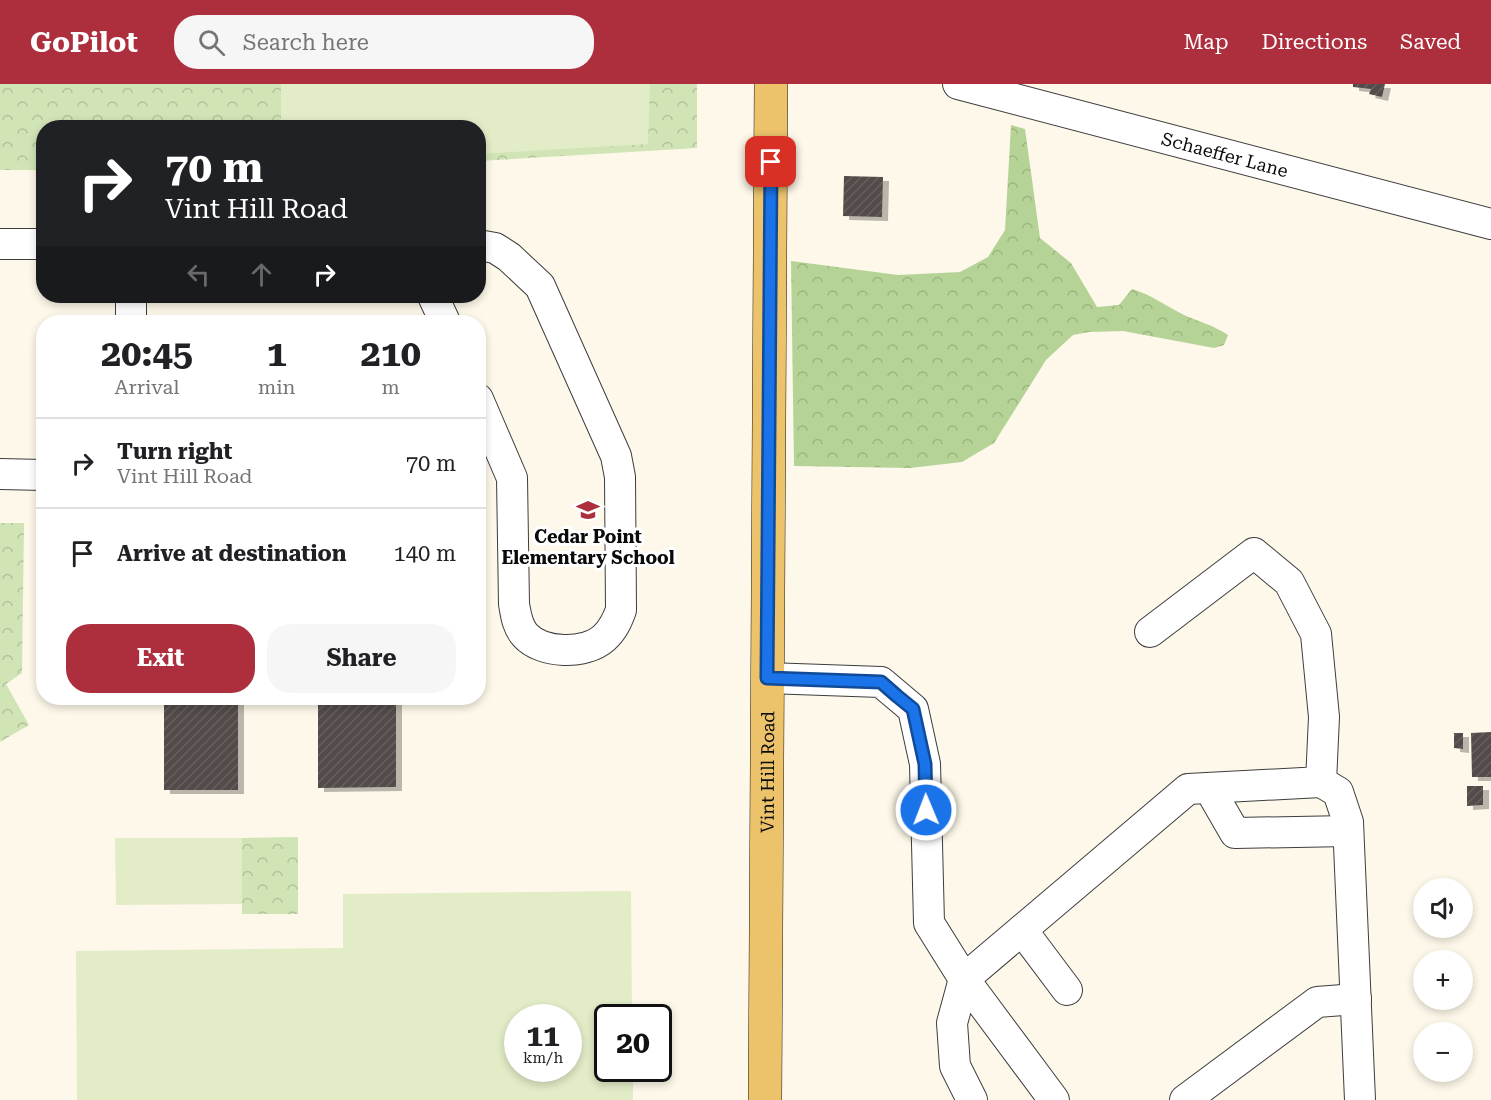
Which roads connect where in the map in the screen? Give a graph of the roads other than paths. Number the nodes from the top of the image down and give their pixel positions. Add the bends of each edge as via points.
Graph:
1 (771, 84) edge
2 (958, 84) edge
3 (1491, 224) edge
4 (0, 244) edge
5 (36, 244) edge
6 (486, 247) edge
7 (486, 418) edge
8 (0, 474) edge
9 (36, 476) edge
10 (1150, 632) dead end
11 (767, 678) junction
12 (1321, 782) junction
13 (1209, 788) junction
14 (1348, 831) junction
15 (1022, 930) junction
16 (964, 979) junction
17 (1067, 990) dead end
18 (1356, 999) junction
19 (765, 1100) edge
20 (972, 1100) edge
21 (1053, 1100) edge
22 (1185, 1100) edge
23 (1360, 1100) edge

1 - 11 main road, Vint Hill Road
2 - 3 street, Schaeffer Lane
4 - 5 street
6 - 7 street via 509,257 540,286 616,456 620,477 621,610 614,627 590,646 571,650 539,645 523,633 517,621 512,478
8 - 9 street
10 - 12 street via 1254,553 1289,582 1316,634 1323,717
11 - 16 street via 881,682 913,709 925,764 929,923
11 - 19 main road, Vint Hill Road
12 - 13 street
12 - 14 street via 1338,792
13 - 14 street via 1235,833
13 - 15 street via 1188,789
14 - 18 street
15 - 16 street
15 - 17 street
16 - 20 street via 952,1023 955,1066
16 - 21 street
18 - 22 street via 1317,1002
18 - 23 street

